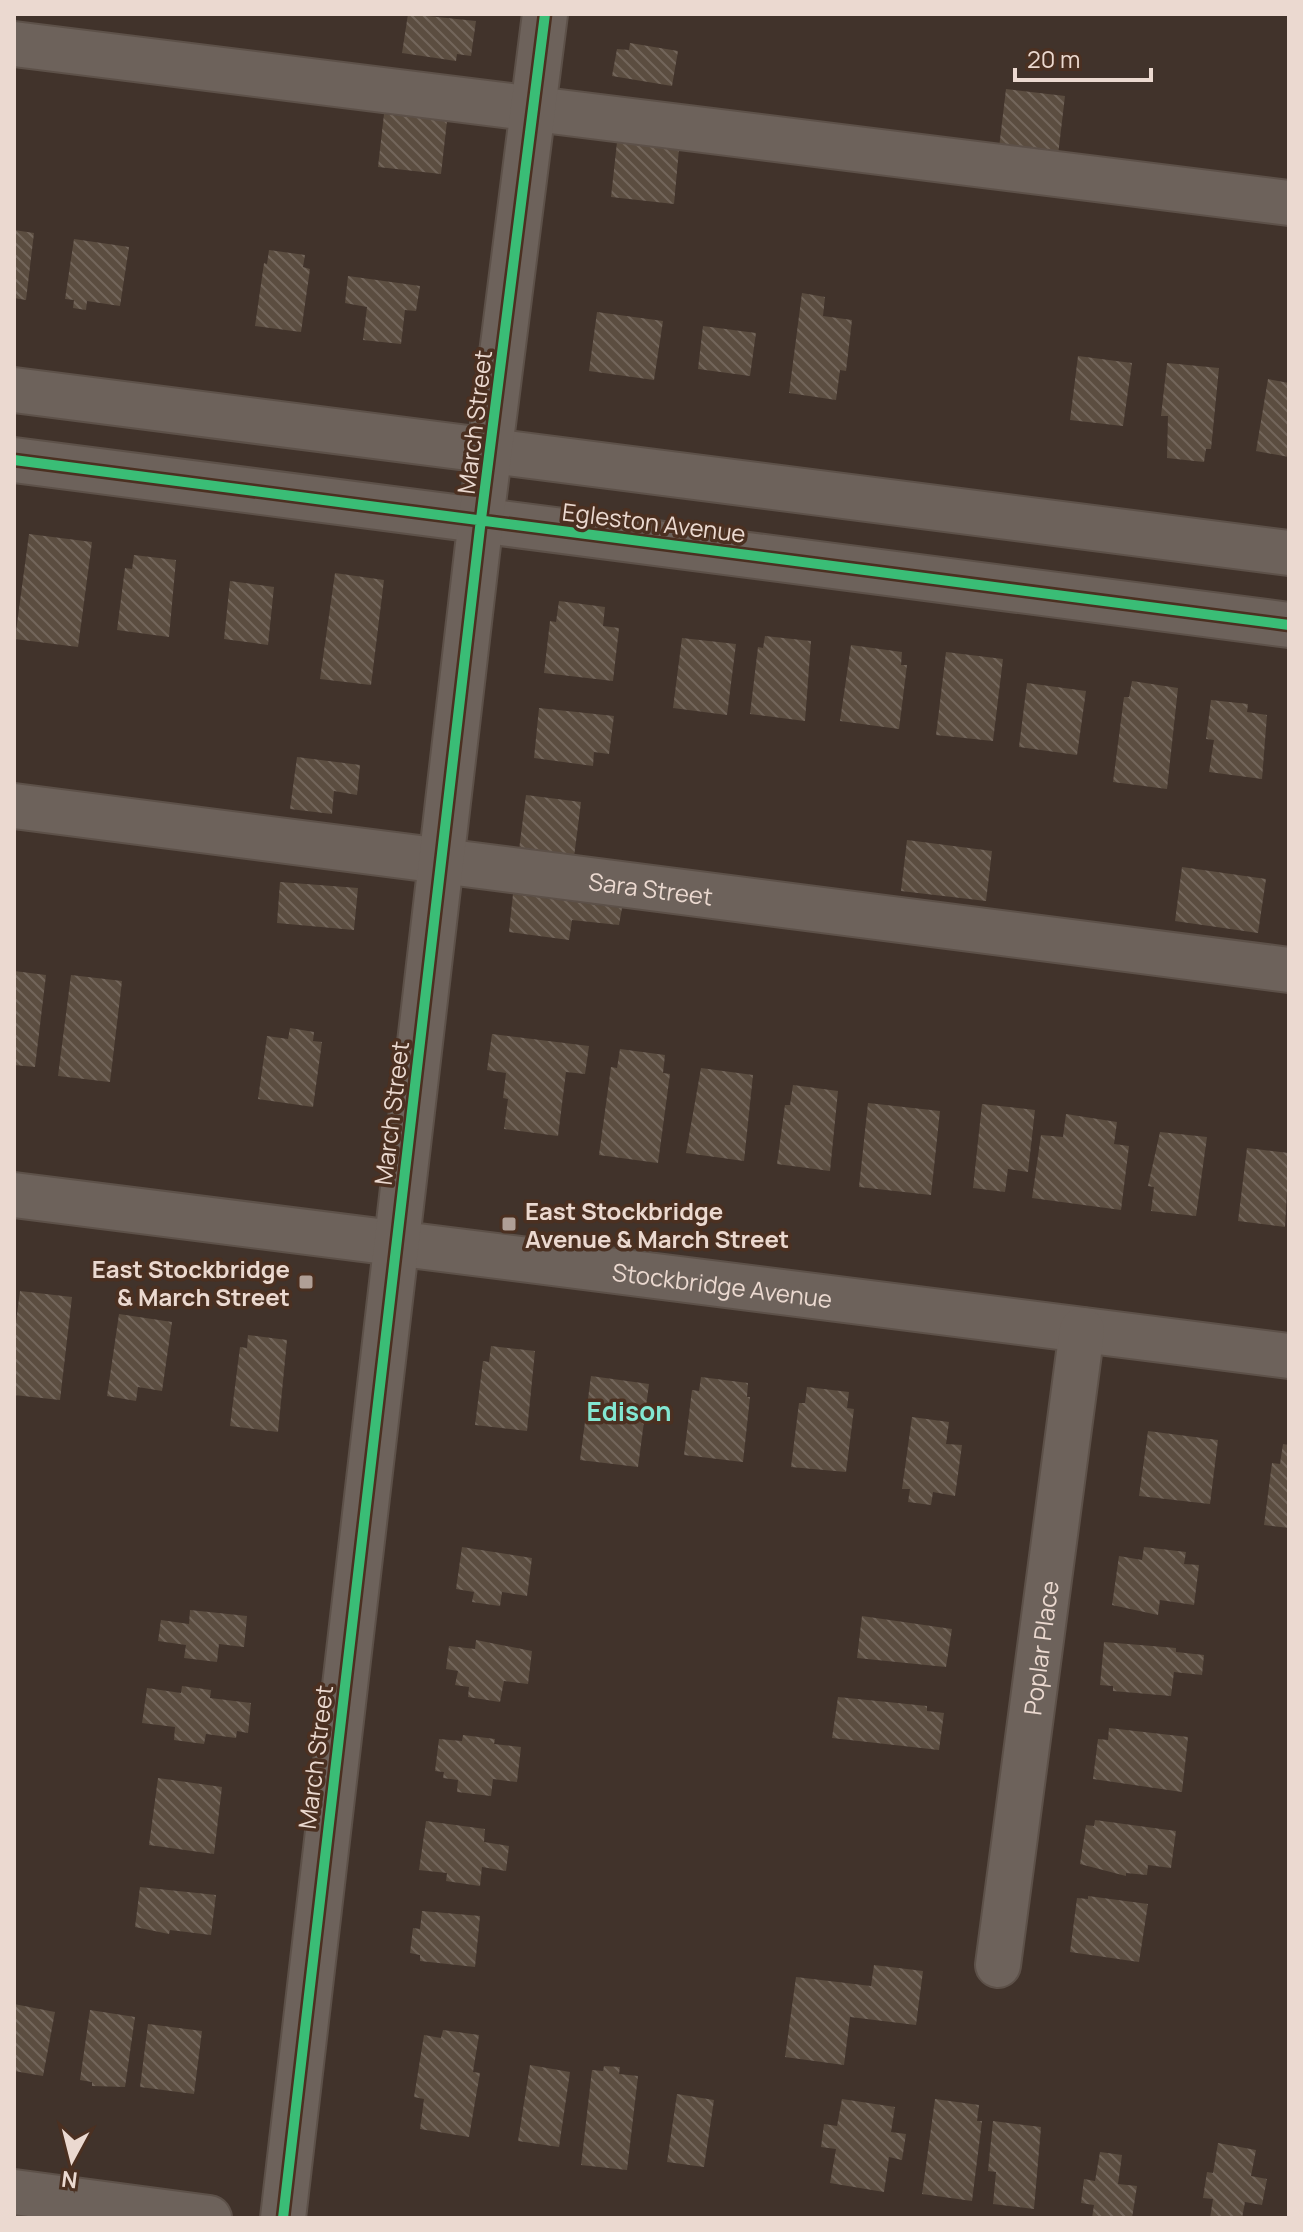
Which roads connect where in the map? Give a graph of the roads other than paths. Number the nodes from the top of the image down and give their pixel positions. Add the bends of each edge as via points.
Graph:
1 (545, 14) edge
2 (14, 44) edge
3 (535, 106) junction
4 (1289, 203) edge
5 (14, 390) edge
6 (491, 451) junction
7 (14, 460) edge
8 (481, 519) junction
9 (1173, 538) junction
10 (1289, 553) edge
11 (1164, 608) junction
12 (1289, 625) edge
13 (14, 806) edge
14 (443, 862) junction
15 (1289, 970) edge
16 (14, 1195) edge
17 (395, 1242) junction
18 (1082, 1330) junction
19 (1289, 1356) edge
20 (998, 1965) dead end
21 (14, 2192) edge
22 (209, 2218) edge
23 (283, 2218) edge

1 - 3 street, March Street
2 - 3 street via 501,107
3 - 4 street
3 - 6 street, March Street
5 - 6 street, Egleston Avenue
6 - 8 street, March Street
6 - 9 street, Egleston Avenue
7 - 8 street, Egleston Avenue
8 - 11 street, Egleston Avenue
8 - 14 street, March Street
9 - 10 street, Egleston Avenue
9 - 11 street
11 - 12 street, Egleston Avenue
13 - 14 street, Sara Street
14 - 15 street, Sara Street
14 - 17 street, March Street
16 - 17 street, Stockbridge Avenue
17 - 18 street, Stockbridge Avenue
17 - 23 street, March Street
18 - 19 street, Stockbridge Avenue
18 - 20 street, Poplar Place
21 - 22 street

